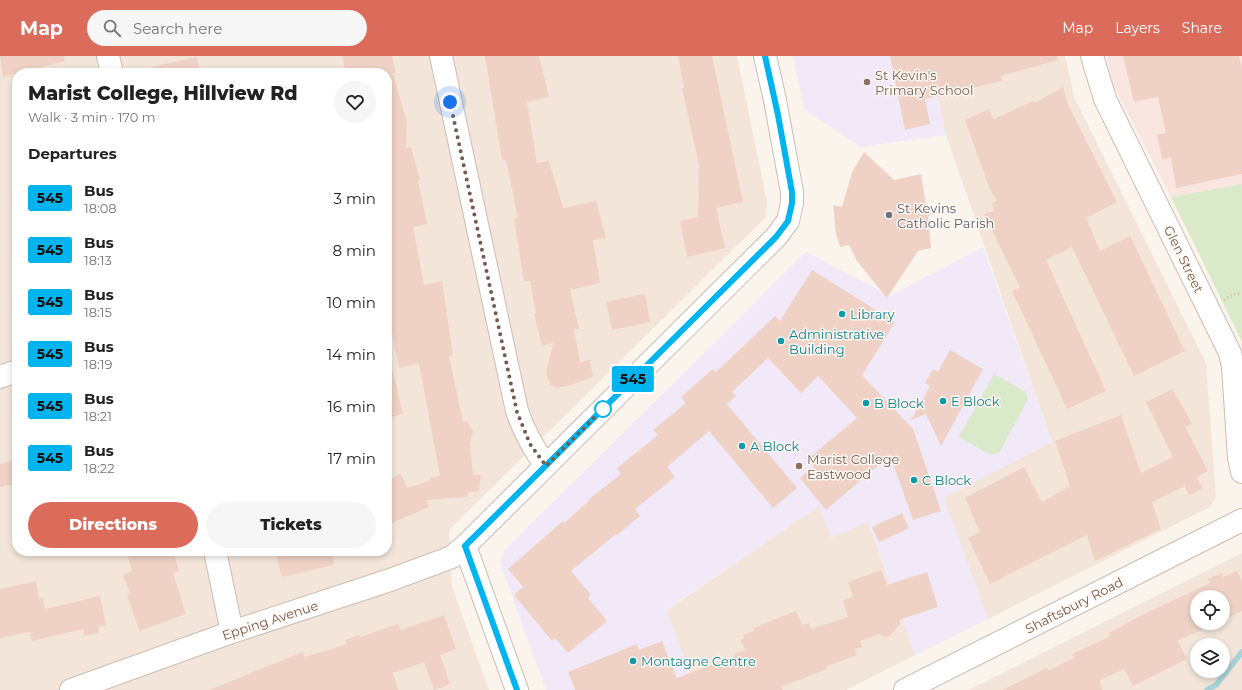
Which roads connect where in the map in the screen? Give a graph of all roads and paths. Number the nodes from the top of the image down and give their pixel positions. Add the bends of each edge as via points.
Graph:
1 (108, 56) edge
2 (440, 56) edge
3 (765, 56) edge
4 (1092, 56) edge
5 (111, 68) edge
6 (12, 373) edge
7 (0, 377) edge
8 (546, 466) junction
9 (1242, 472) edge
10 (1242, 520) edge
11 (465, 546) junction
12 (216, 556) edge
13 (232, 632) junction
14 (72, 690) edge
15 (517, 690) edge
16 (905, 690) edge

1 - 5 street
2 - 8 street via 517,412 530,444
3 - 8 street, Epping Avenue via 790,176 792,203 788,221 776,237
4 - 9 street, Glen Street via 1105,99 1230,353
6 - 7 street
8 - 11 street, Epping Avenue
10 - 16 street, Shaftsbury Road
11 - 13 street, Epping Avenue via 452,557 390,580
11 - 15 street
12 - 13 street
13 - 14 street, Epping Avenue

